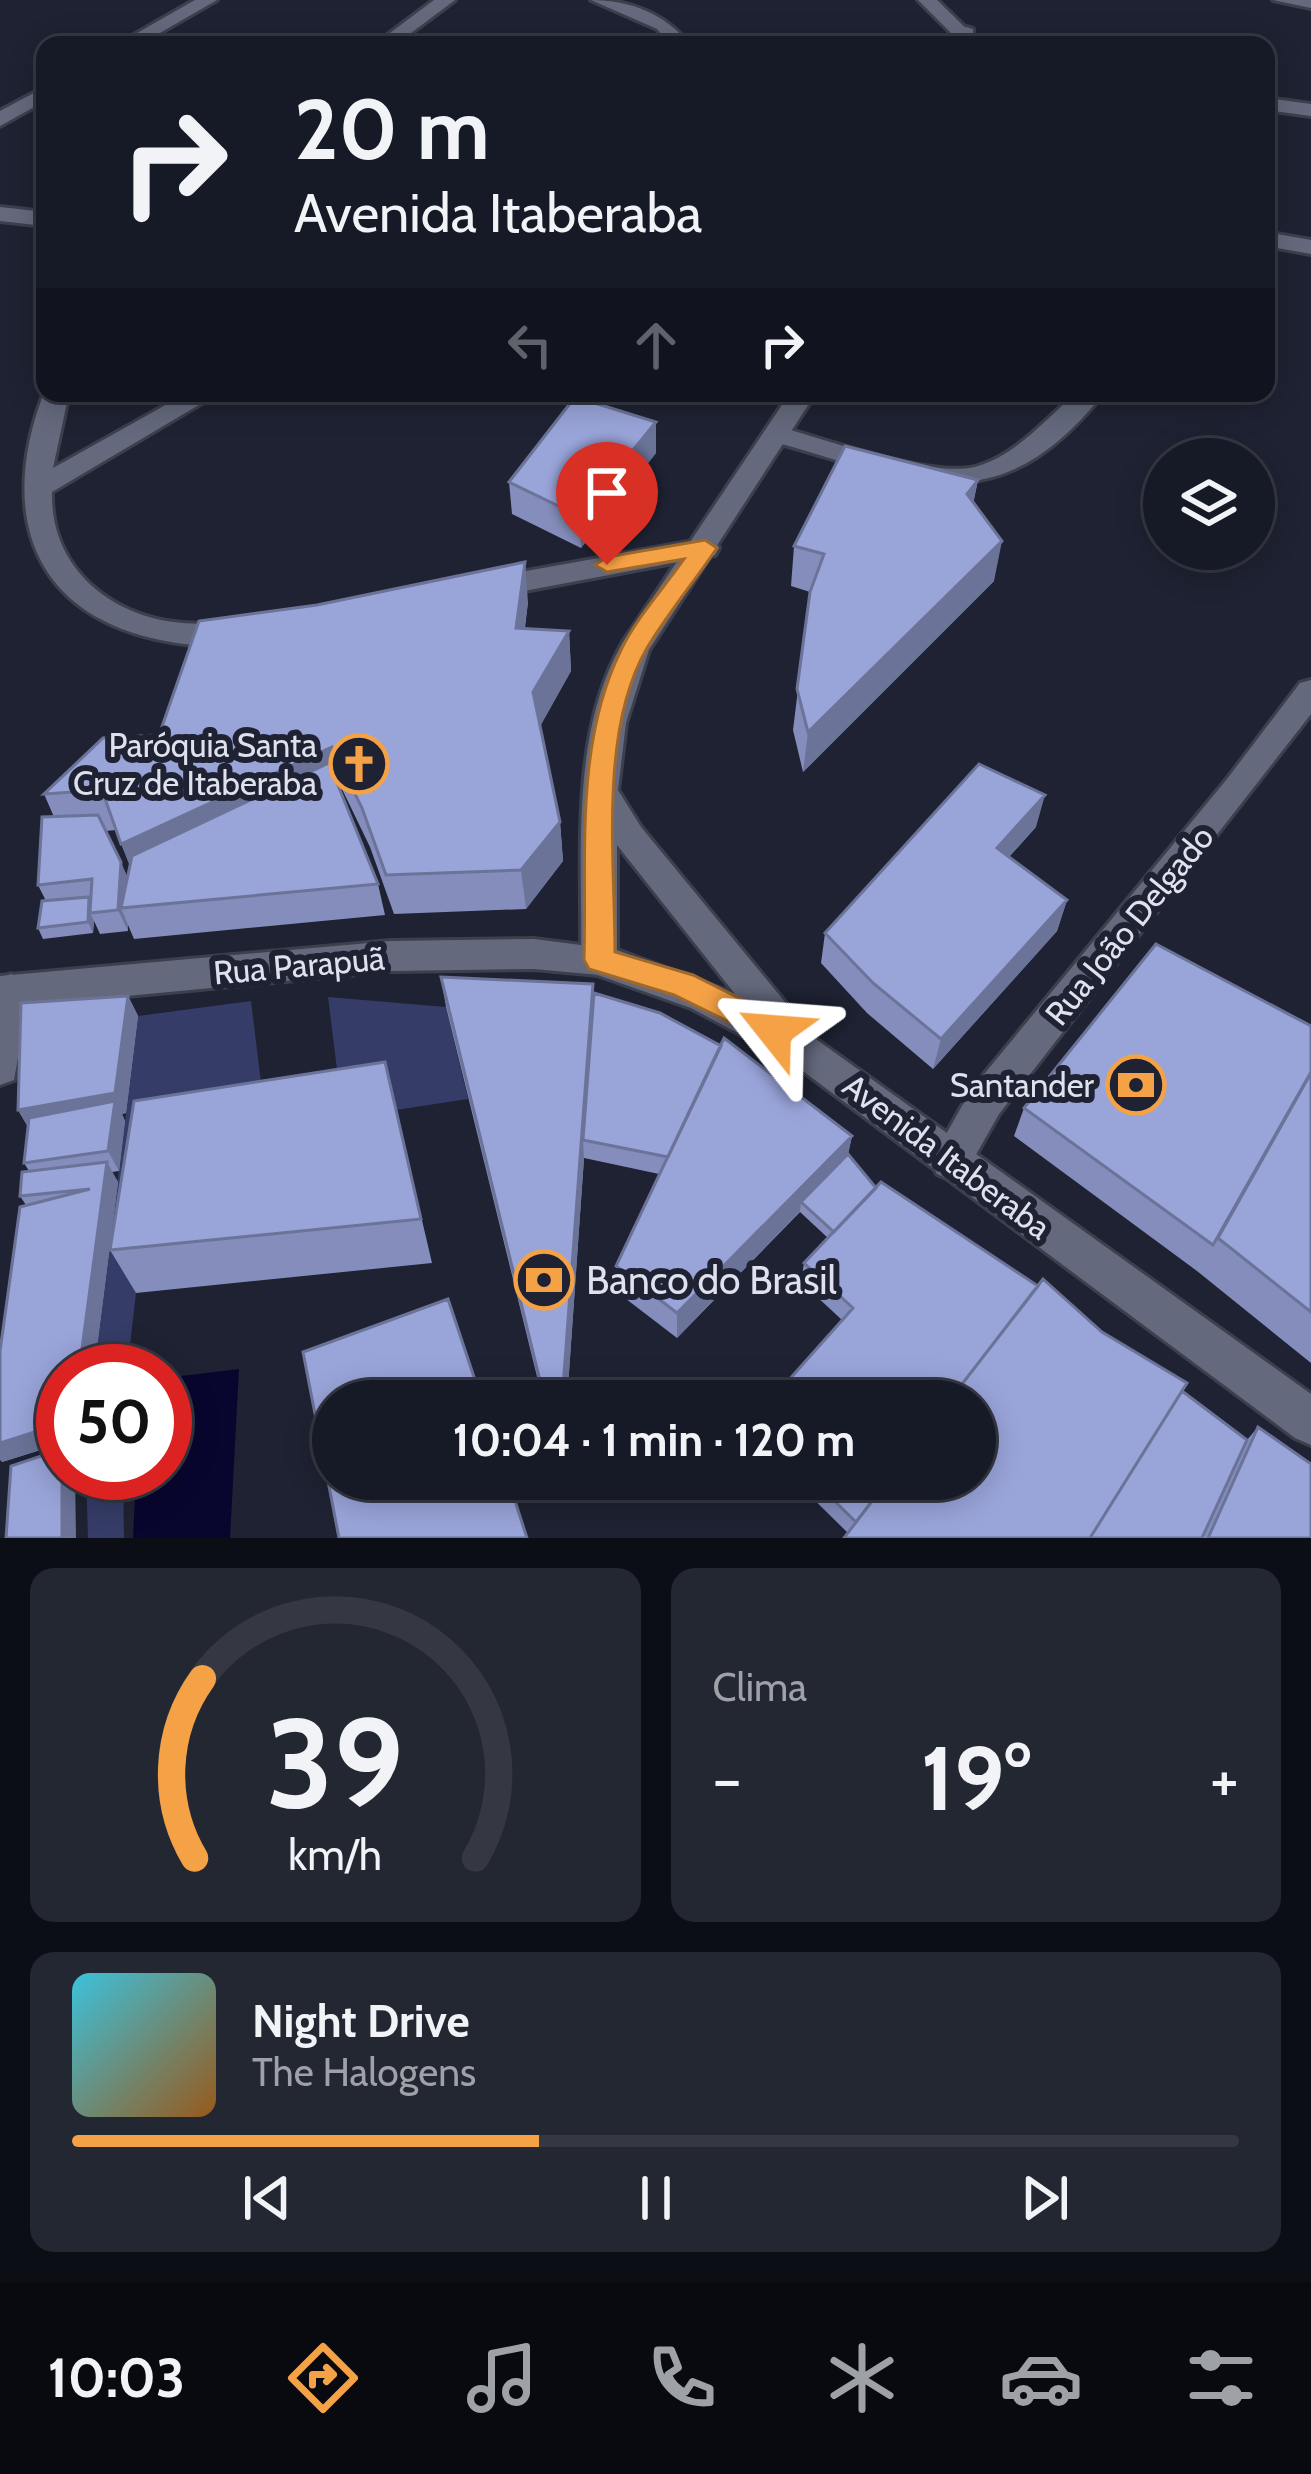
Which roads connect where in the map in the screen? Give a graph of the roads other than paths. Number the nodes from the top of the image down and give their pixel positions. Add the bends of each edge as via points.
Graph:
1 (208, 0) edge
2 (446, 0) edge
3 (600, 0) edge
4 (927, 0) edge
5 (1282, 0) edge
6 (1311, 3) edge
7 (142, 36) edge
8 (396, 36) edge
9 (673, 36) edge
10 (967, 36) edge
11 (36, 98) edge
12 (1275, 105) edge
13 (1311, 110) edge
14 (0, 120) edge
15 (0, 214) edge
16 (36, 218) edge
17 (1275, 241) edge
18 (1311, 247) edge
19 (53, 402) edge
20 (190, 402) edge
21 (796, 402) edge
22 (1081, 402) edge
23 (776, 434) junction
24 (35, 490) junction
25 (705, 548) junction
26 (443, 598) edge
27 (257, 634) edge
28 (1311, 691) edge
29 (603, 794) junction
30 (599, 960) junction
31 (5, 991) edge
32 (802, 1048) junction
33 (0, 1067) edge
34 (951, 1161) junction
35 (1311, 1422) edge

1 - 7 street
2 - 8 street
3 - 9 street
4 - 10 street
5 - 6 street
11 - 14 street
12 - 13 street
15 - 16 street
17 - 18 street
19 - 24 street
20 - 24 street
21 - 23 street
22 - 23 street via 979,476 908,469
23 - 25 street
24 - 27 street via 44,557 111,620 206,637
25 - 26 street
25 - 29 street via 616,687
28 - 34 street, Rua João Delgado via 985,1102
29 - 30 street
29 - 32 street
30 - 31 street, Rua Parapuã via 391,956
30 - 32 street, Avenida Itaberaba via 682,985
31 - 33 street
32 - 34 street, Avenida Itaberaba
34 - 35 street, Avenida Itaberaba

